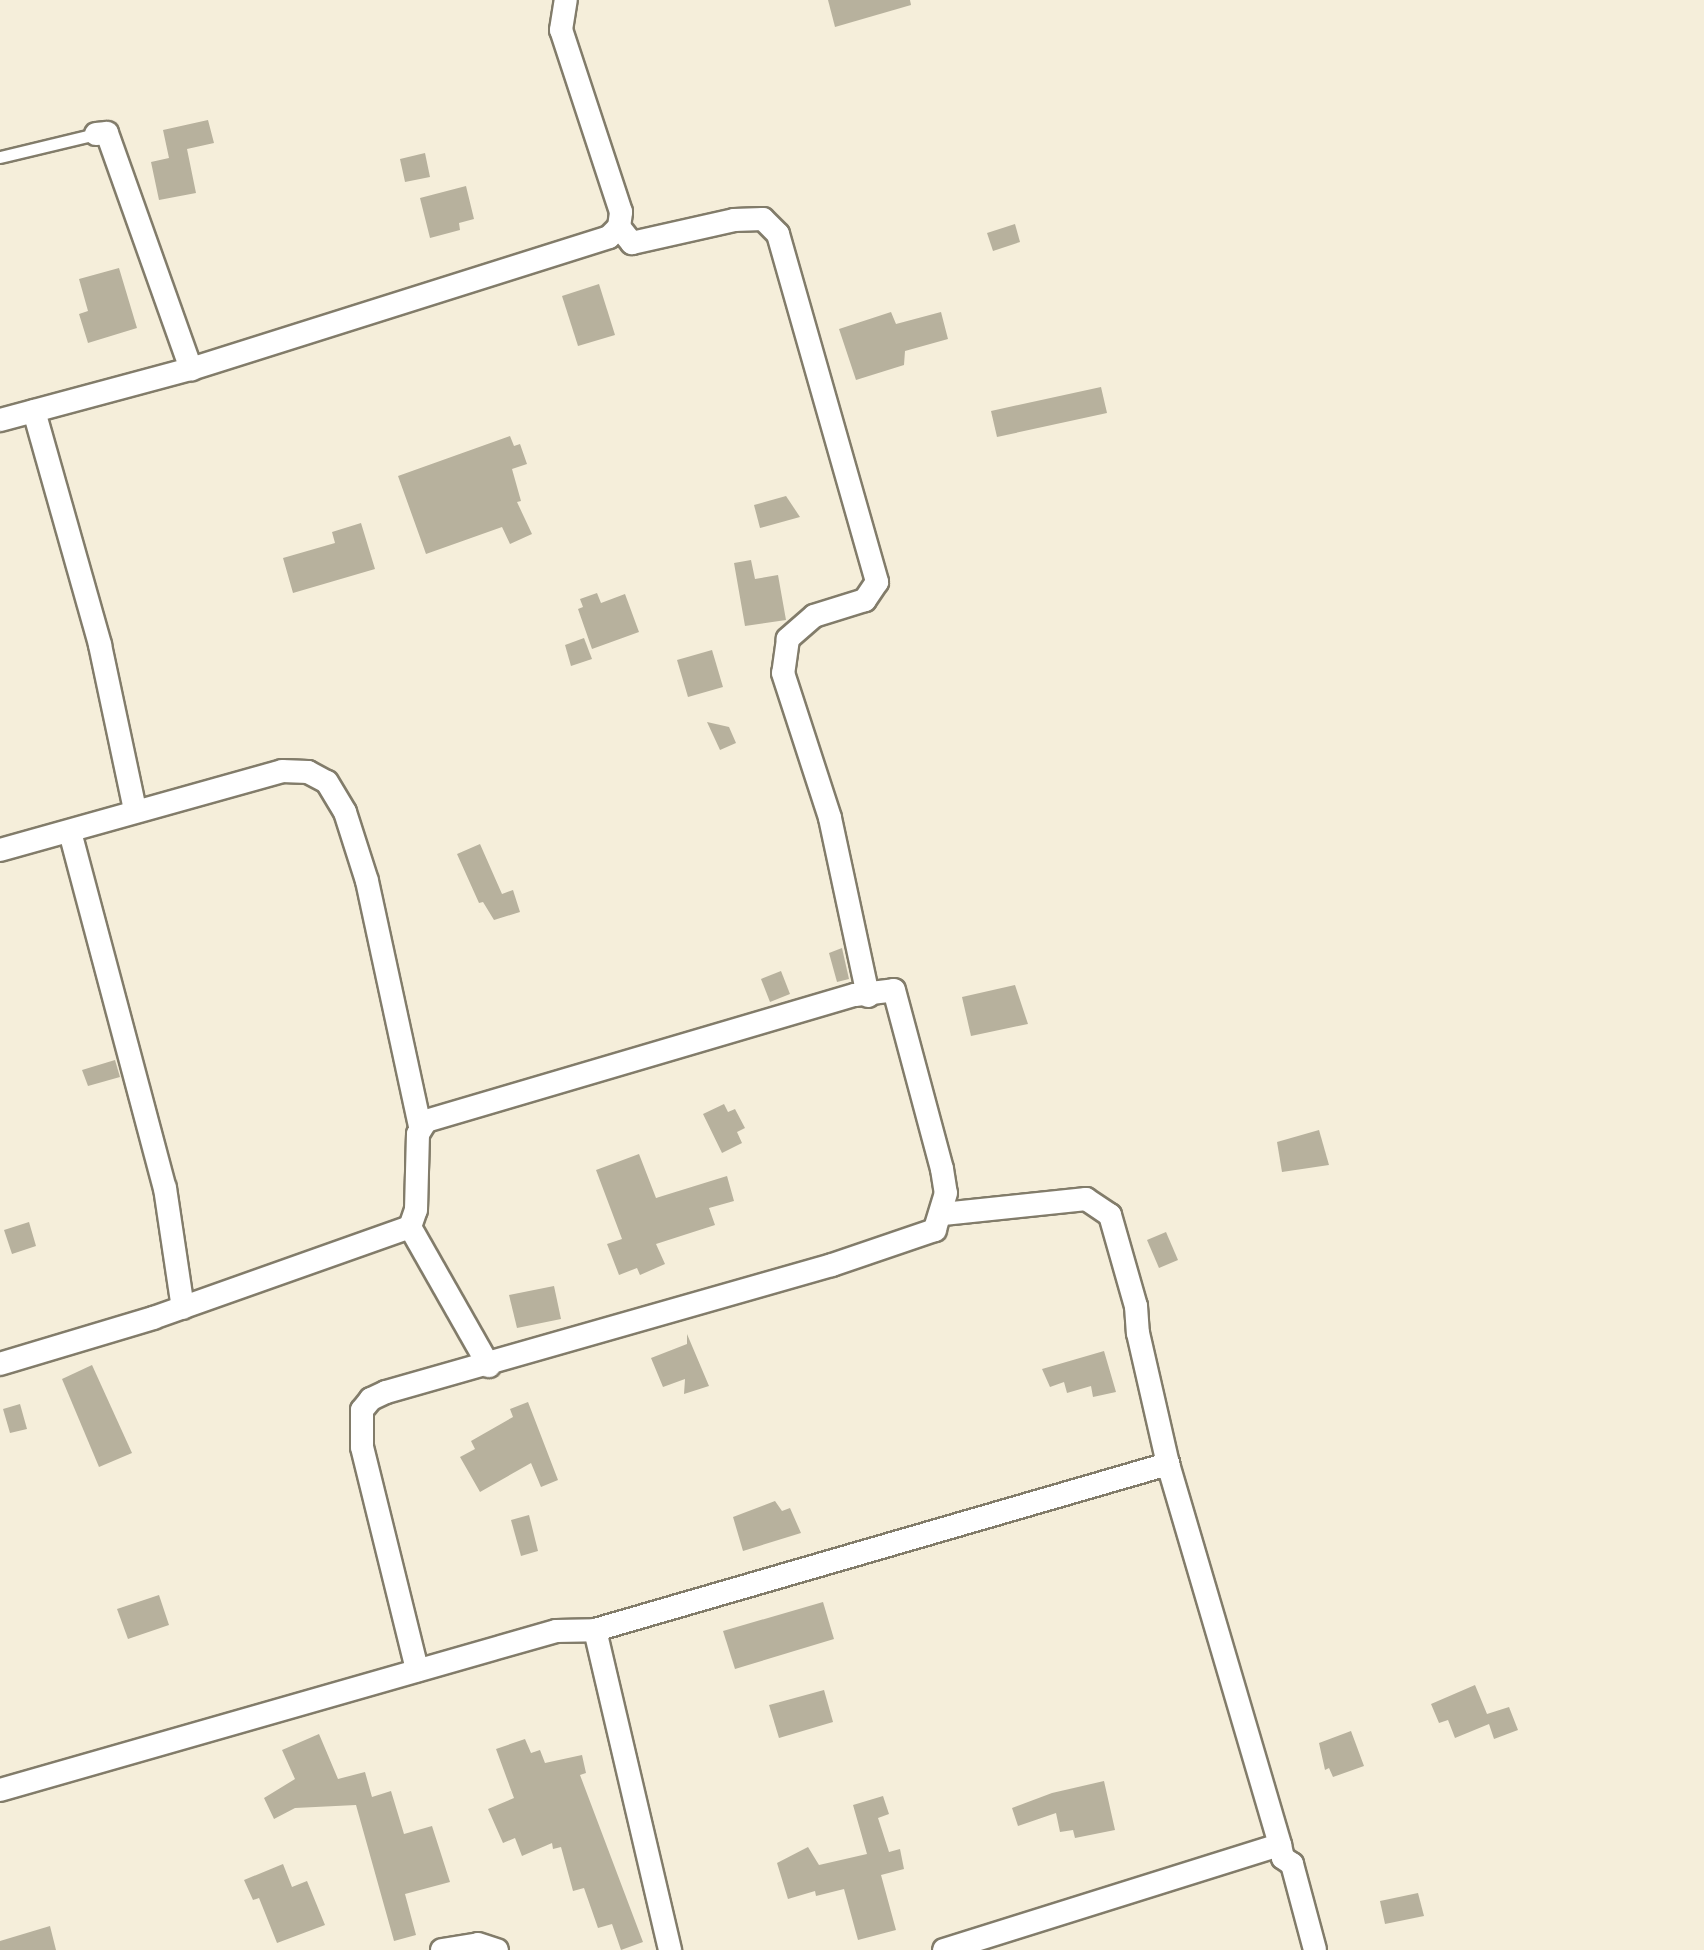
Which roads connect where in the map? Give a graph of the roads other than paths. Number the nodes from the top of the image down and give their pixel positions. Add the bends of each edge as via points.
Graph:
1 (566, 0) edge
2 (96, 134) joint
3 (0, 158) edge
4 (620, 227) junction
5 (190, 369) junction
6 (34, 411) junction
7 (0, 420) edge
8 (135, 809) junction
9 (70, 832) junction
10 (0, 850) edge
11 (868, 996) junction
12 (420, 1126) junction
13 (943, 1214) junction
14 (410, 1228) junction
15 (183, 1308) junction
16 (0, 1364) edge
17 (489, 1366) junction
18 (1168, 1464) junction
19 (595, 1630) junction
20 (418, 1670) junction
21 (0, 1790) edge
22 (1280, 1845) junction
23 (442, 1950) edge
24 (497, 1950) edge
25 (670, 1950) edge
26 (944, 1950) edge
27 (1315, 1950) edge

1 - 4 street via 561,30 621,212
2 - 3 lane
2 - 5 street via 107,133
4 - 5 street via 609,237
4 - 11 street via 632,243 734,220 762,219 778,234 877,582 865,600 814,616 788,639 783,673 830,818
5 - 6 street
6 - 7 street
6 - 8 street via 100,645
8 - 9 street
8 - 12 street via 282,771 308,772 327,782 345,812 368,882
9 - 10 street
9 - 15 street via 165,1188
11 - 12 street
11 - 13 street via 894,990 942,1168
12 - 14 street
13 - 17 street via 921,1238
13 - 18 street via 1086,1198 1110,1216
14 - 15 street
14 - 17 street
15 - 16 street
17 - 20 street via 386,1392 362,1410 362,1447
18 - 19 street
18 - 22 street
19 - 20 street via 556,1630
19 - 25 street
20 - 21 street
22 - 26 street
22 - 27 street via 1292,1864
23 - 24 street via 478,1944

